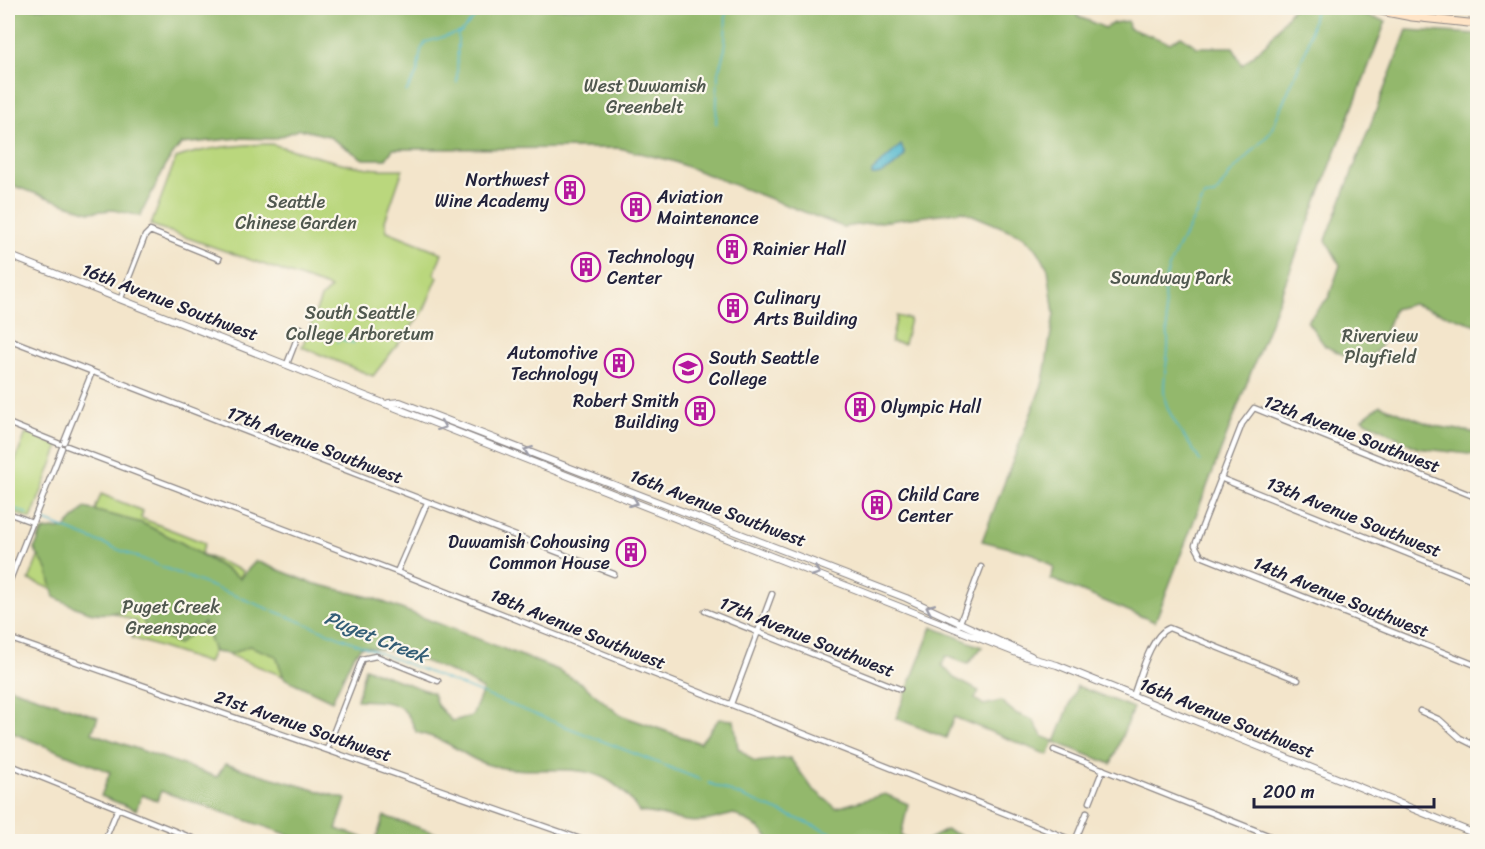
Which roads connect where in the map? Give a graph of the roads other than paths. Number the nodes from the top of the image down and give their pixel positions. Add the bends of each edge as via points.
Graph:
1 (1365, 8) edge
2 (1478, 24) edge
3 (8, 255) edge
4 (219, 259) dead end
5 (121, 298) junction
6 (301, 328) dead end
7 (8, 339) edge
8 (287, 364) junction
9 (92, 372) junction
10 (8, 423) edge
11 (63, 445) junction
12 (1220, 478) junction
13 (1478, 498) edge
14 (427, 503) junction
15 (8, 513) edge
16 (32, 522) junction
17 (981, 567) dead end
18 (397, 572) junction
19 (614, 574) dead end
20 (1478, 582) edge
21 (8, 585) edge
22 (772, 594) dead end
23 (705, 611) dead end
24 (959, 625) junction
25 (758, 632) junction
26 (8, 638) edge
27 (1478, 666) edge
28 (1298, 680) dead end
29 (438, 681) dead end
30 (900, 689) dead end
31 (1133, 696) junction
32 (731, 704) junction
33 (1420, 711) dead end
34 (1478, 747) edge
35 (327, 749) junction
36 (1054, 750) dead end
37 (8, 764) edge
38 (1103, 769) junction
39 (1090, 802) dead end
40 (118, 808) junction
41 (1087, 812) dead end
42 (1478, 835) edge
43 (1076, 841) edge
44 (104, 842) edge
45 (202, 842) edge
46 (589, 842) edge
47 (1285, 842) edge

1 - 2 main road
3 - 5 street, 16th Avenue Southwest
4 - 5 street via 150,231
5 - 8 street, 16th Avenue Southwest
6 - 8 street
7 - 9 street, 17th Avenue Southwest
8 - 24 street, 16th Avenue Southwest
9 - 11 street
9 - 14 street, 17th Avenue Southwest
10 - 11 street, 18th Avenue Southwest
11 - 16 street
11 - 18 street, 18th Avenue Southwest
12 - 13 street, 12th Avenue Southwest via 1242,424 1250,411 1261,409
12 - 20 street, 13th Avenue Southwest
12 - 27 street, 14th Avenue Southwest via 1195,542 1201,556
14 - 18 street
14 - 19 street, 17th Avenue Southwest
15 - 16 street
16 - 21 street
17 - 24 street
18 - 32 street, 18th Avenue Southwest
22 - 25 street
23 - 25 street, 17th Avenue Southwest
24 - 31 street, 16th Avenue Southwest
25 - 30 street, 17th Avenue Southwest
25 - 32 street
26 - 35 street, 21st Avenue Southwest
28 - 31 street via 1174,629 1161,632 1154,641
29 - 35 street via 376,656 362,659
31 - 42 street, 16th Avenue Southwest
32 - 43 street, 18th Avenue Southwest
33 - 34 street
35 - 46 street, 21st Avenue Southwest
36 - 38 street
37 - 40 street
38 - 39 street
38 - 47 street
40 - 44 street
40 - 45 street
41 - 43 street

